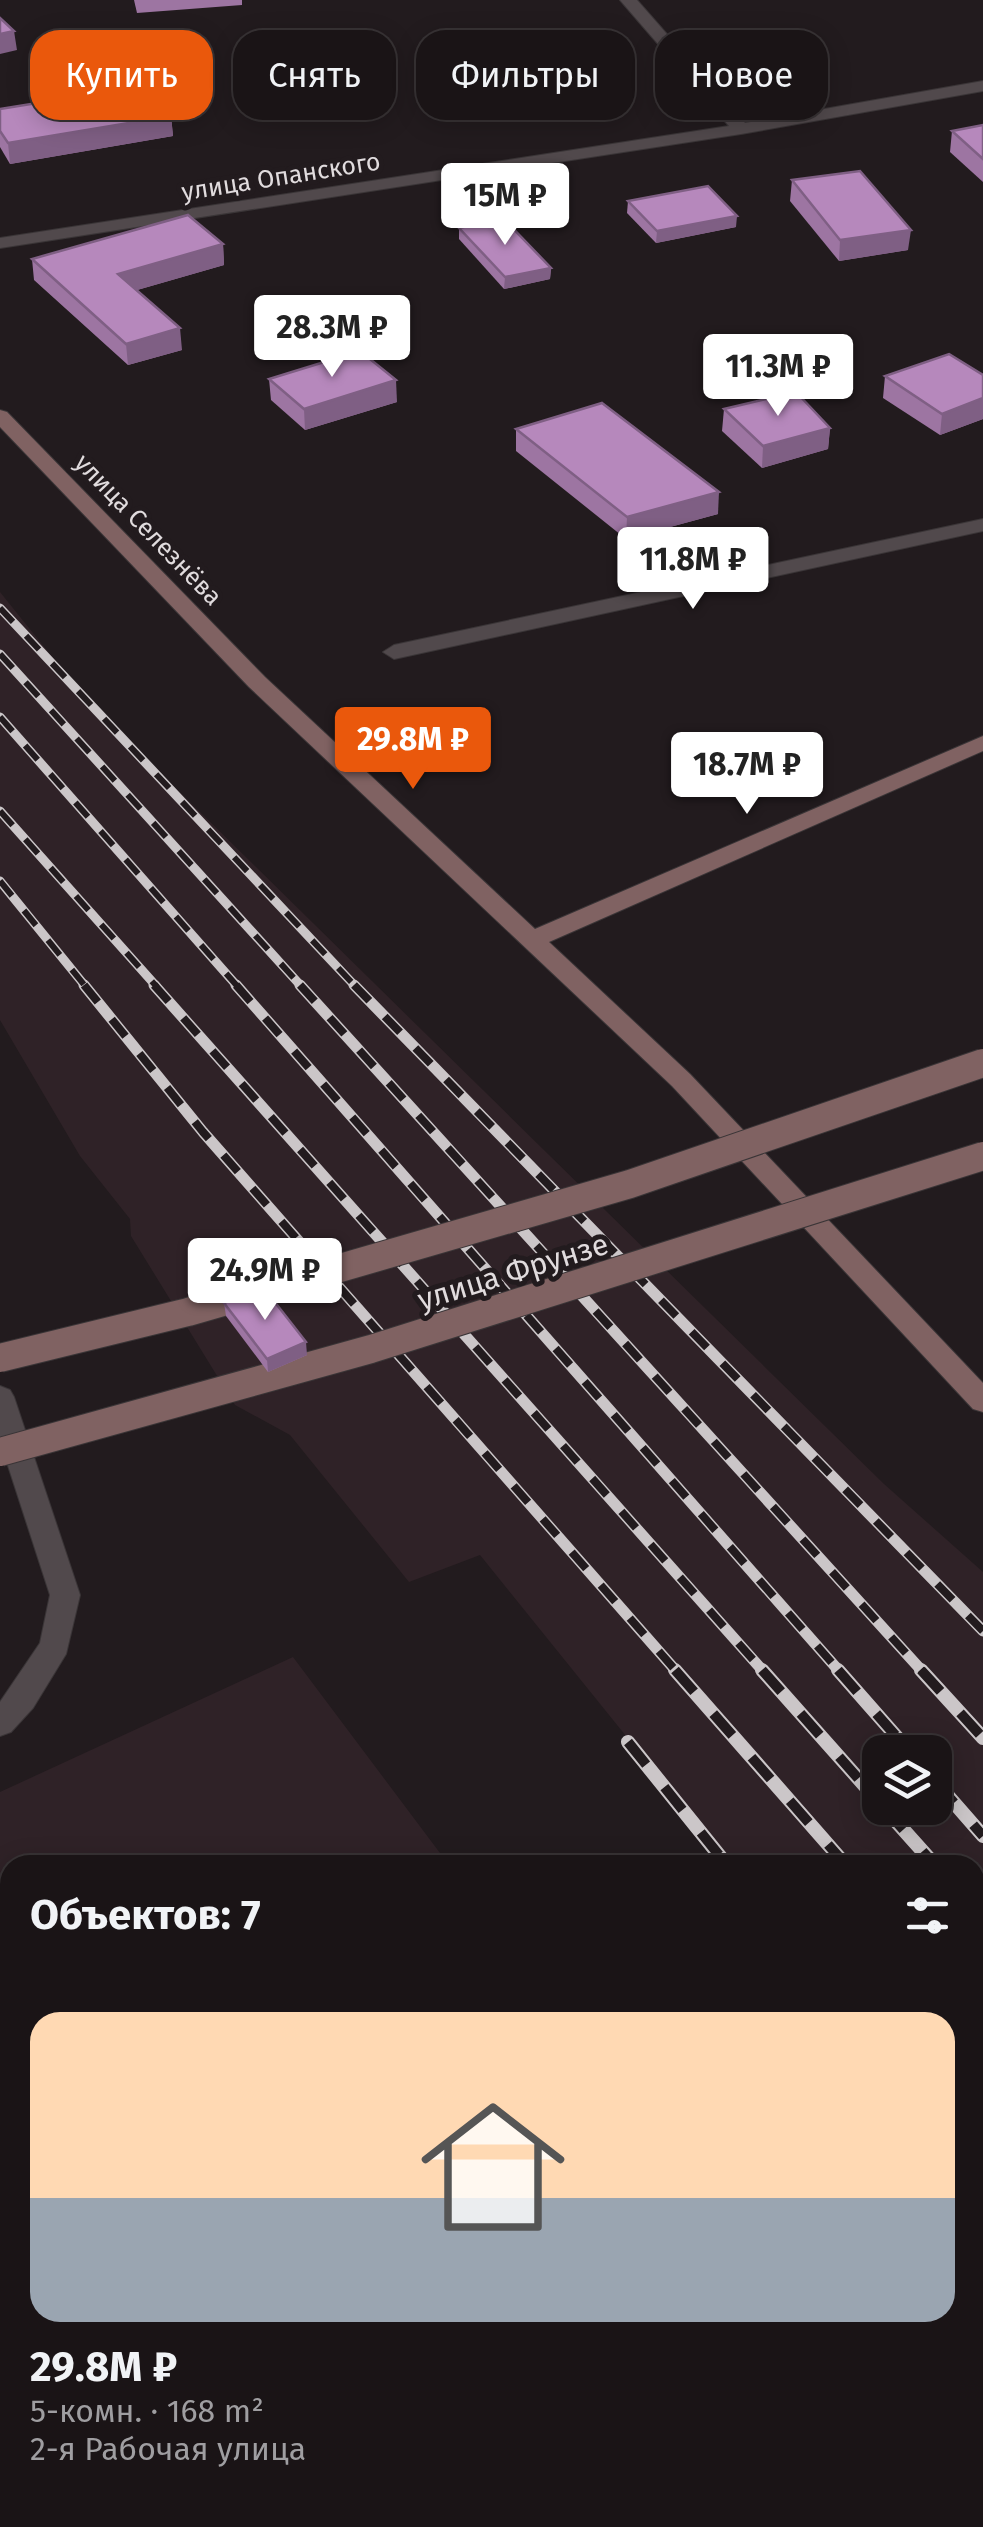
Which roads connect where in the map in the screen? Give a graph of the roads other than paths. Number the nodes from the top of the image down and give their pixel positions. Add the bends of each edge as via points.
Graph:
1 (628, 0) edge
2 (983, 86) edge
3 (741, 129) junction
4 (0, 243) edge
5 (0, 416) edge
6 (983, 525) edge
7 (394, 652) dead end
8 (983, 744) edge
9 (532, 940) junction
10 (983, 1063) edge
11 (983, 1156) edge
12 (0, 1358) edge
13 (0, 1397) edge
14 (983, 1401) edge
15 (0, 1452) edge
16 (0, 1723) edge

1 - 3 street
2 - 3 street, улица Опанского
3 - 4 street, улица Опанского
5 - 9 main road, улица Селезнёва via 257,682
6 - 7 street
8 - 9 main road
9 - 14 main road, улица Селезнёва via 681,1080
10 - 12 main road, улица Фрунзе, bridge via 630,1184 188,1312
11 - 15 main road, улица Фрунзе, bridge via 212,1398
13 - 16 street via 65,1594 55,1644

